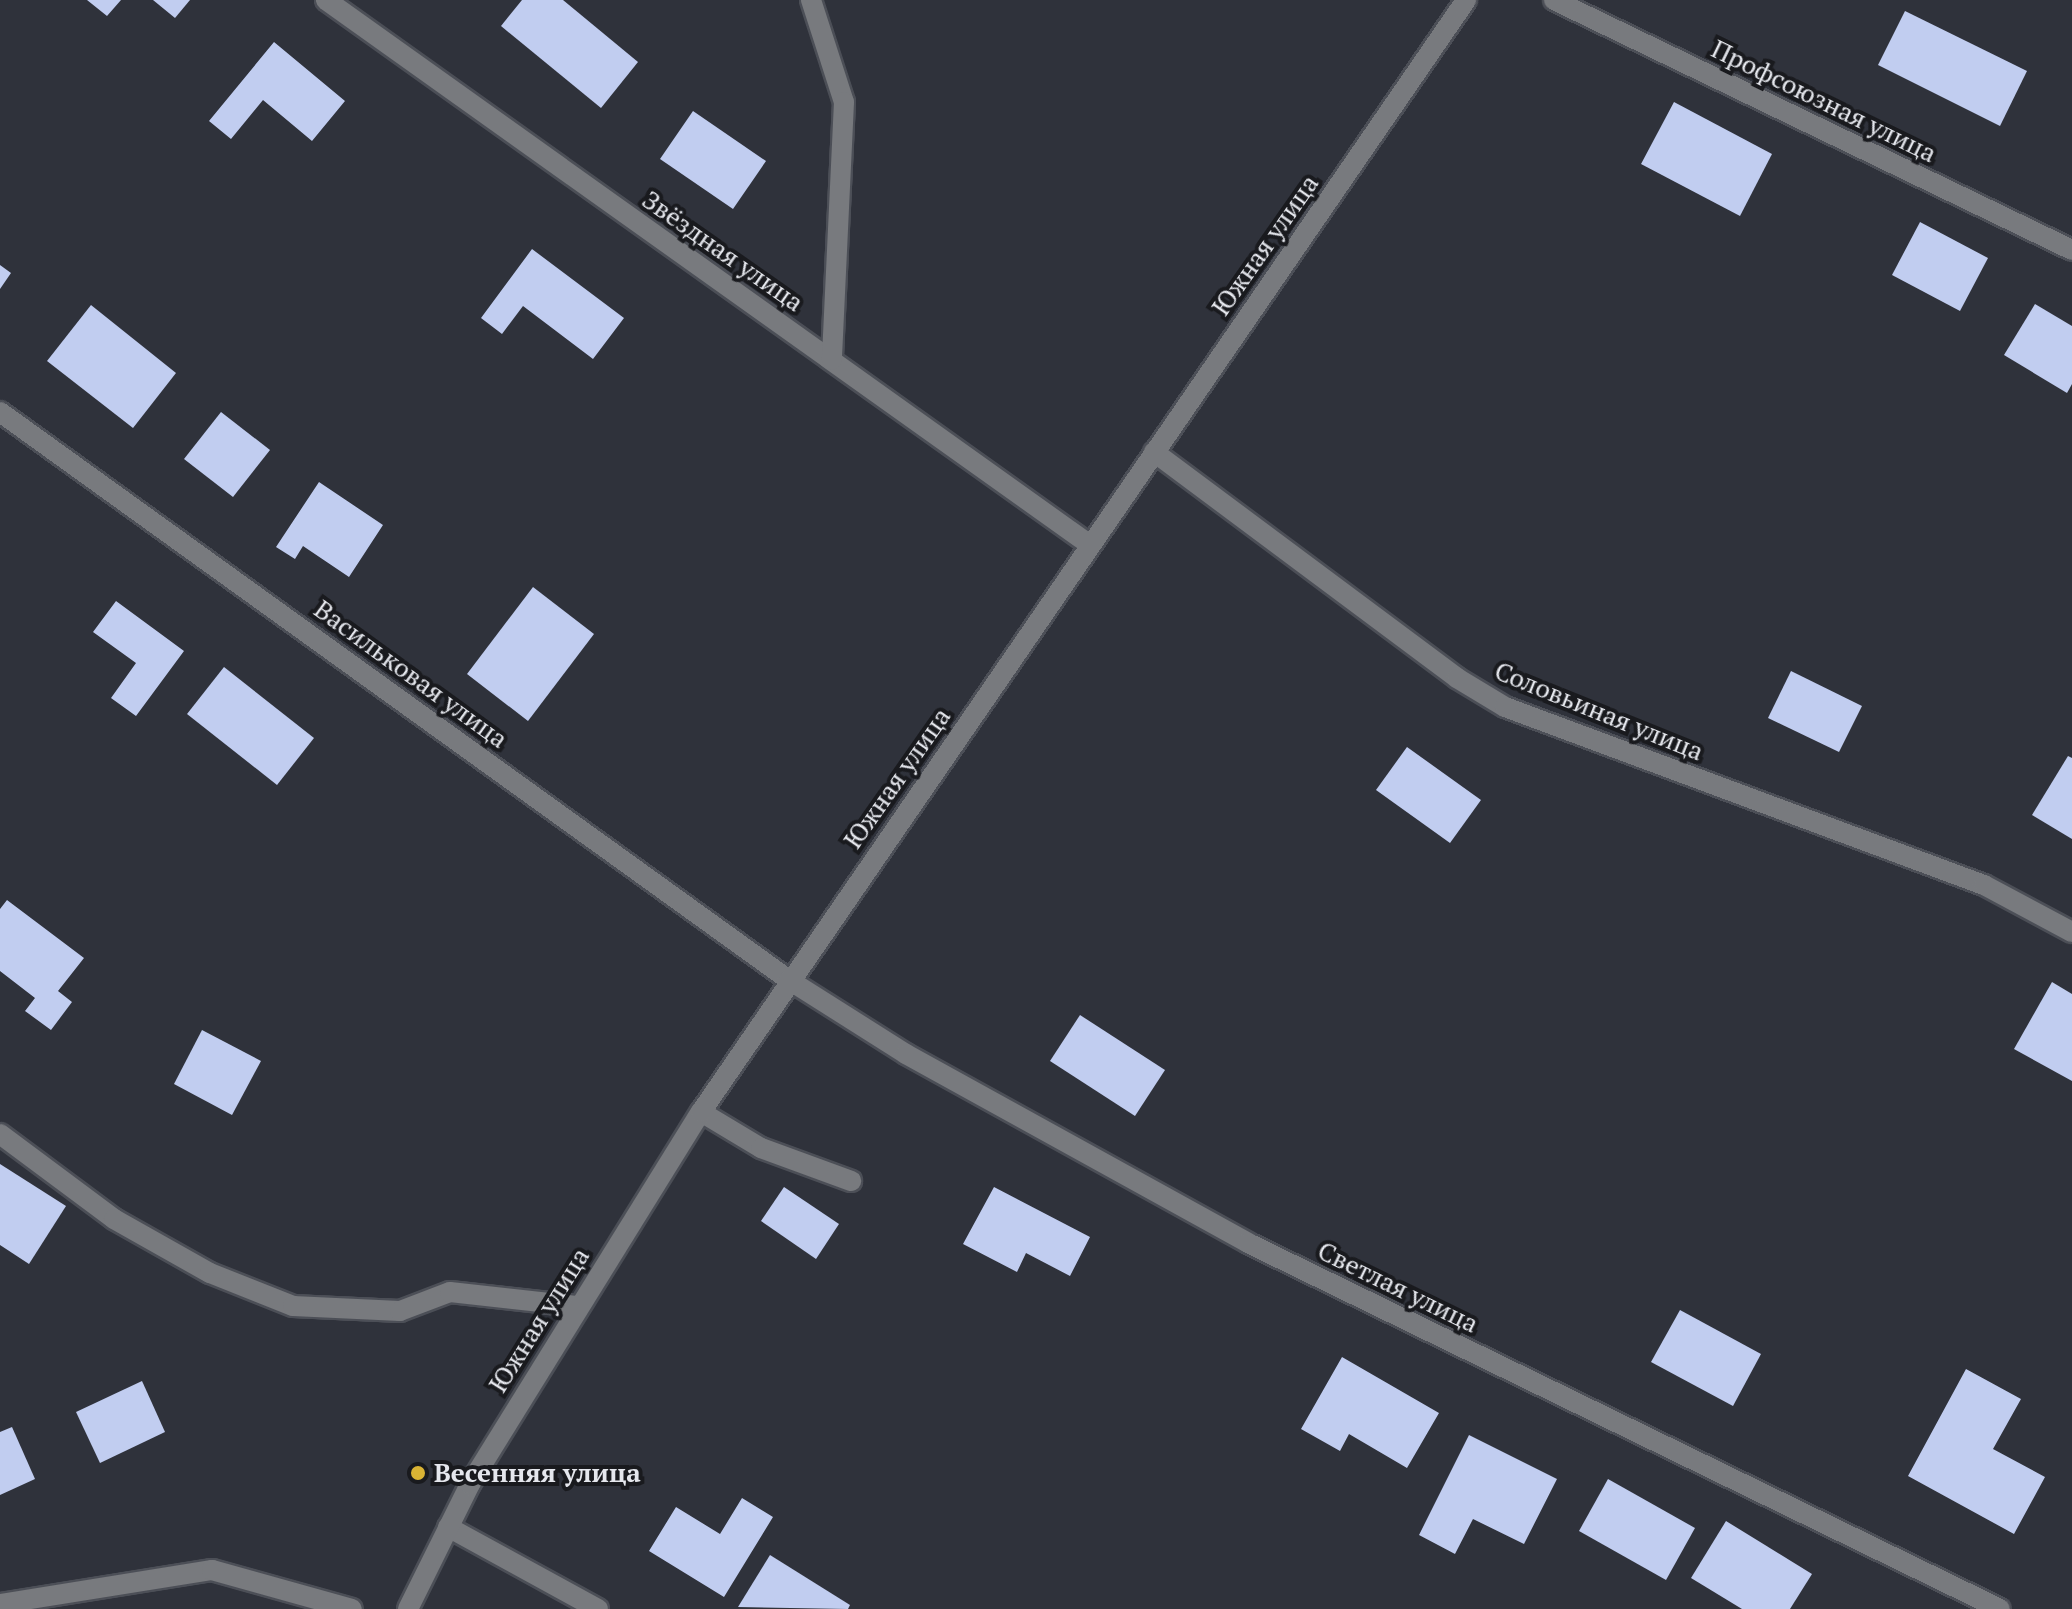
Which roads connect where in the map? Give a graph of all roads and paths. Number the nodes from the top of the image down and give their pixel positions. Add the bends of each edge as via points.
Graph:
1 (326, 0) edge
2 (811, 0) edge
3 (1466, 0) edge
4 (1554, 0) edge
5 (2072, 250) edge
6 (832, 360) junction
7 (0, 412) edge
8 (1154, 452) junction
9 (1090, 545) junction
10 (2072, 932) edge
11 (789, 980) junction
12 (701, 1112) junction
13 (0, 1134) edge
14 (851, 1181) dead end
15 (576, 1306) junction
16 (448, 1527) junction
17 (0, 1604) edge
18 (352, 1609) edge
19 (408, 1609) edge
20 (598, 1609) edge
21 (2000, 1609) edge

1 - 6 street, Звёздная улица
2 - 6 street via 844,102
3 - 8 street, Южная улица
4 - 5 street, Профсоюзная улица
6 - 9 street, Звёздная улица
7 - 11 street, Васильковая улица
8 - 9 street, Южная улица
8 - 10 street, Соловьиная улица via 1457,678 1505,707 1984,885
9 - 11 street, Южная улица
11 - 12 street, Южная улица
11 - 21 street, Светлая улица via 906,1054 1248,1243
12 - 14 street via 761,1148
12 - 15 street, Южная улица
13 - 15 street via 114,1219 210,1273 293,1306 400,1311 450,1292
15 - 16 street, Южная улица
16 - 19 street, Южная улица
16 - 20 street
17 - 18 street via 212,1570

